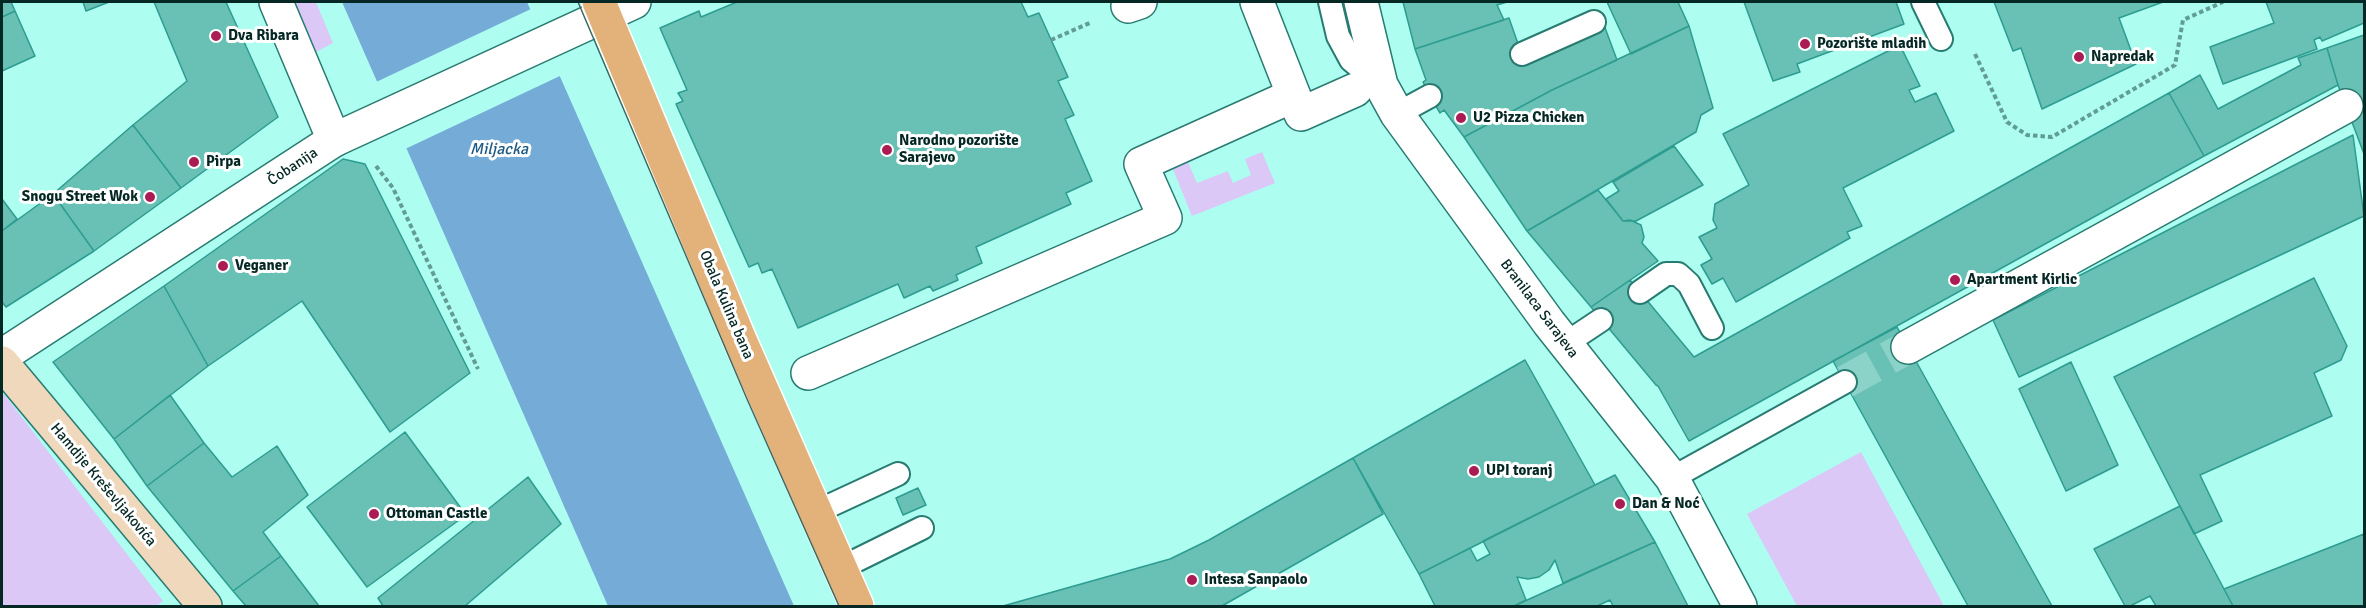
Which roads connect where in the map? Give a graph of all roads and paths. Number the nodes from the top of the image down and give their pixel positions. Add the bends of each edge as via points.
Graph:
1 (276, 2) edge
2 (634, 2) edge
3 (1257, 2) edge
4 (1330, 2) edge
5 (1361, 2) edge
6 (1923, 2) edge
7 (2223, 2) edge
8 (601, 8) edge
9 (1594, 22) dead end
10 (1941, 39) dead end
11 (1974, 51) dead end
12 (1522, 54) dead end
13 (1368, 88) junction
14 (1292, 96) junction
15 (1430, 96) dead end
16 (2346, 106) dead end
17 (1397, 114) junction
18 (348, 133) junction
19 (1640, 292) dead end
20 (1601, 320) dead end
21 (1712, 328) dead end
22 (1565, 344) junction
23 (1908, 347) tunnel mouth
24 (2, 356) edge
25 (2, 363) edge
26 (478, 369) dead end
27 (808, 373) dead end
28 (1845, 382) tunnel mouth
29 (898, 474) dead end
30 (1672, 478) junction
31 (816, 512) junction
32 (922, 528) dead end
33 (841, 568) junction
34 (205, 606) edge
35 (857, 606) edge
36 (1740, 606) edge

1 - 18 street
2 - 8 street, Čobanija
3 - 14 street
4 - 13 lane via 1338,36
5 - 13 street, Branilaca Sarajeva
6 - 10 lane
7 - 11 path via 2183,20 2175,65 2052,137 2027,135 2007,122
8 - 18 street, Čobanija via 553,39
8 - 31 main road, Obala Kulina bana
9 - 12 lane
13 - 14 street via 1300,114
13 - 17 street, Branilaca Sarajeva
14 - 27 street via 1141,164 1165,218
15 - 17 lane
16 - 23 street
17 - 22 street, Branilaca Sarajeva
18 - 24 street, Čobanija
18 - 26 path via 393,188
19 - 21 lane via 1666,274 1678,274 1689,284
20 - 22 lane
22 - 30 street, Branilaca Sarajeva
25 - 34 main road, Hamdije Kreševljakovića
28 - 30 lane
29 - 31 lane
30 - 36 street, Branilaca Sarajeva
31 - 33 main road, Obala Kulina bana
32 - 33 lane
33 - 35 main road, Obala Kulina bana

